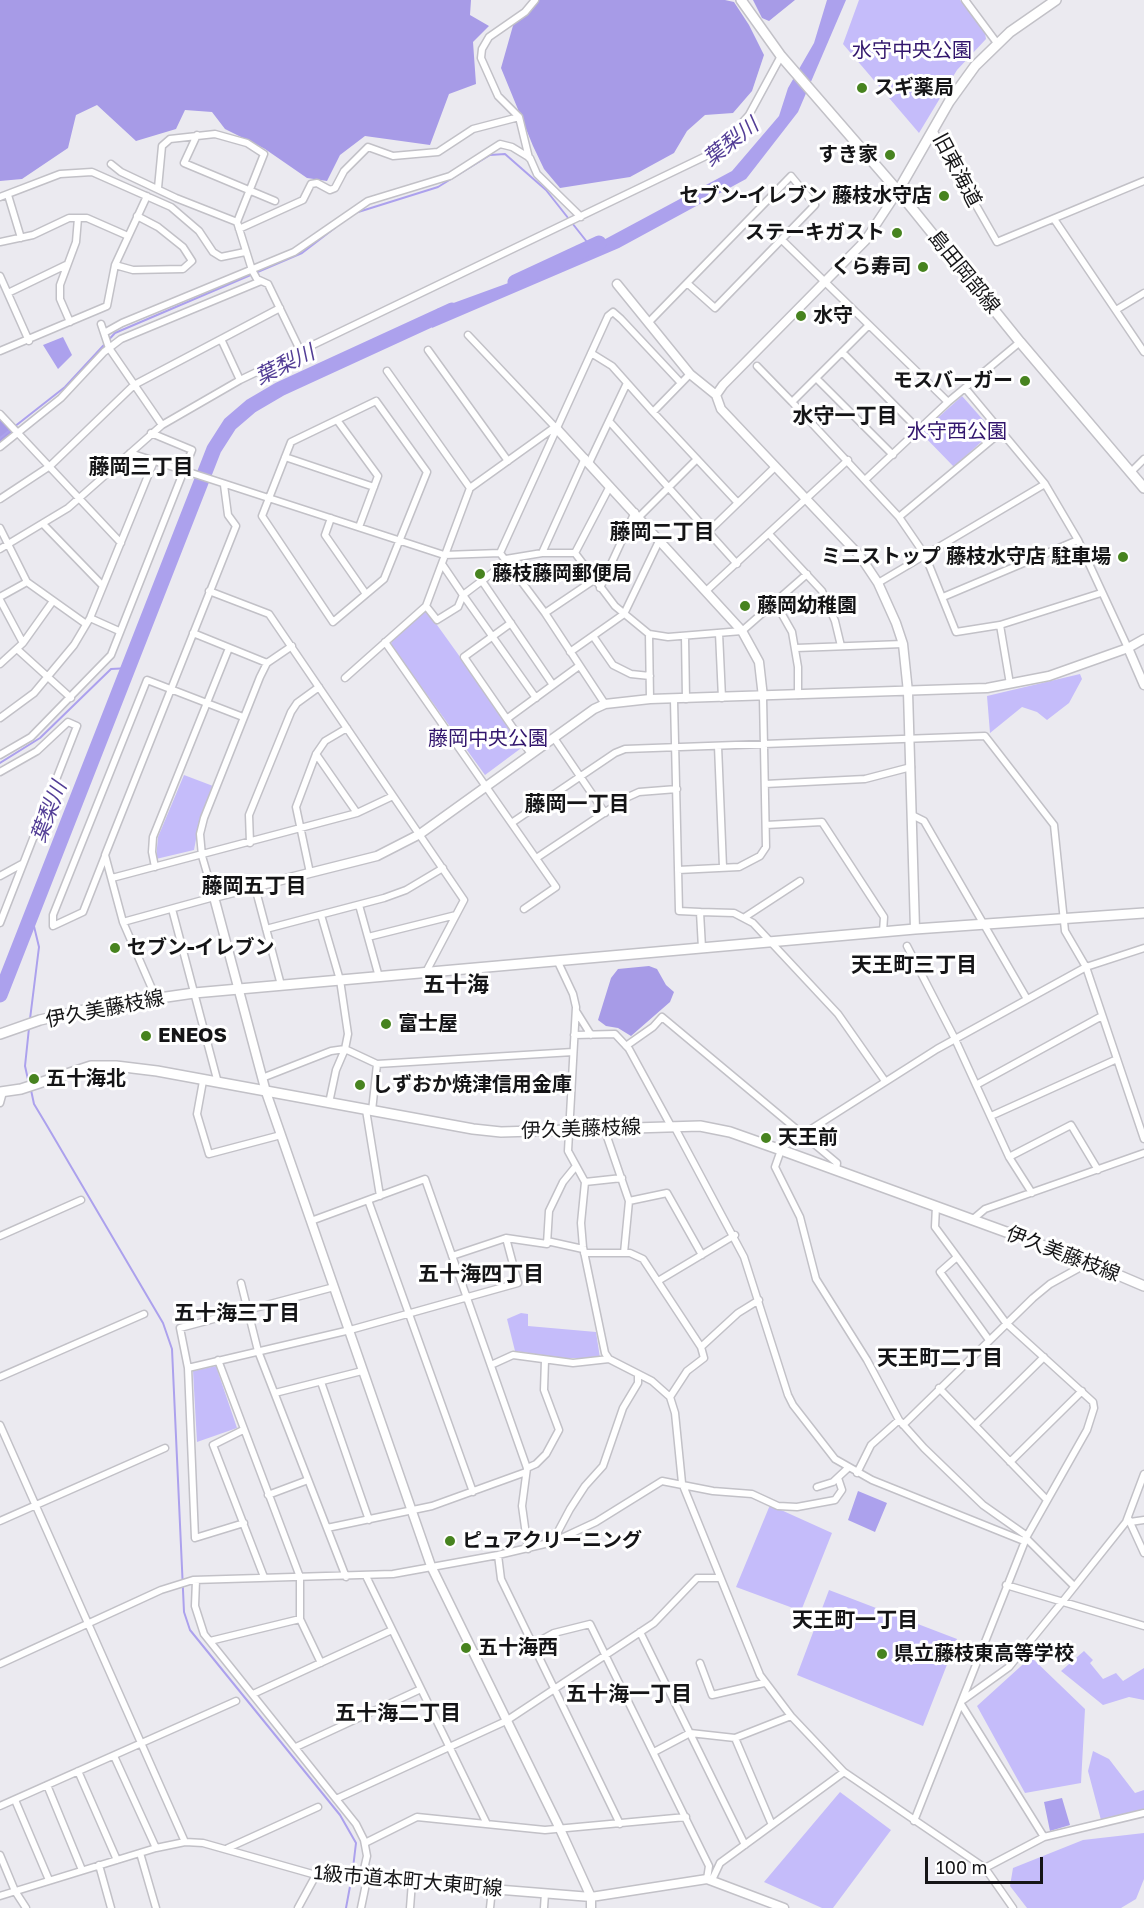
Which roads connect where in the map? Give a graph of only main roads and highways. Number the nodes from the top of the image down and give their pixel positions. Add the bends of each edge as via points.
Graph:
1 (741, 0) edge
2 (1056, 0) edge
3 (898, 191) junction
4 (1144, 488) edge
5 (1144, 913) edge
6 (0, 1034) edge
7 (2, 1092) edge
8 (1144, 1286) edge

1 - 3 main road, 島田岡部線 via 782,58
2 - 3 main road, 旧東海道 via 997,43 958,88
3 - 4 main road, 島田岡部線
5 - 6 main road, 伊久美藤枝線 via 915,929 194,993 97,1007
7 - 8 main road, 伊久美藤枝線 via 100,1065 157,1071 473,1130 700,1126 781,1150

